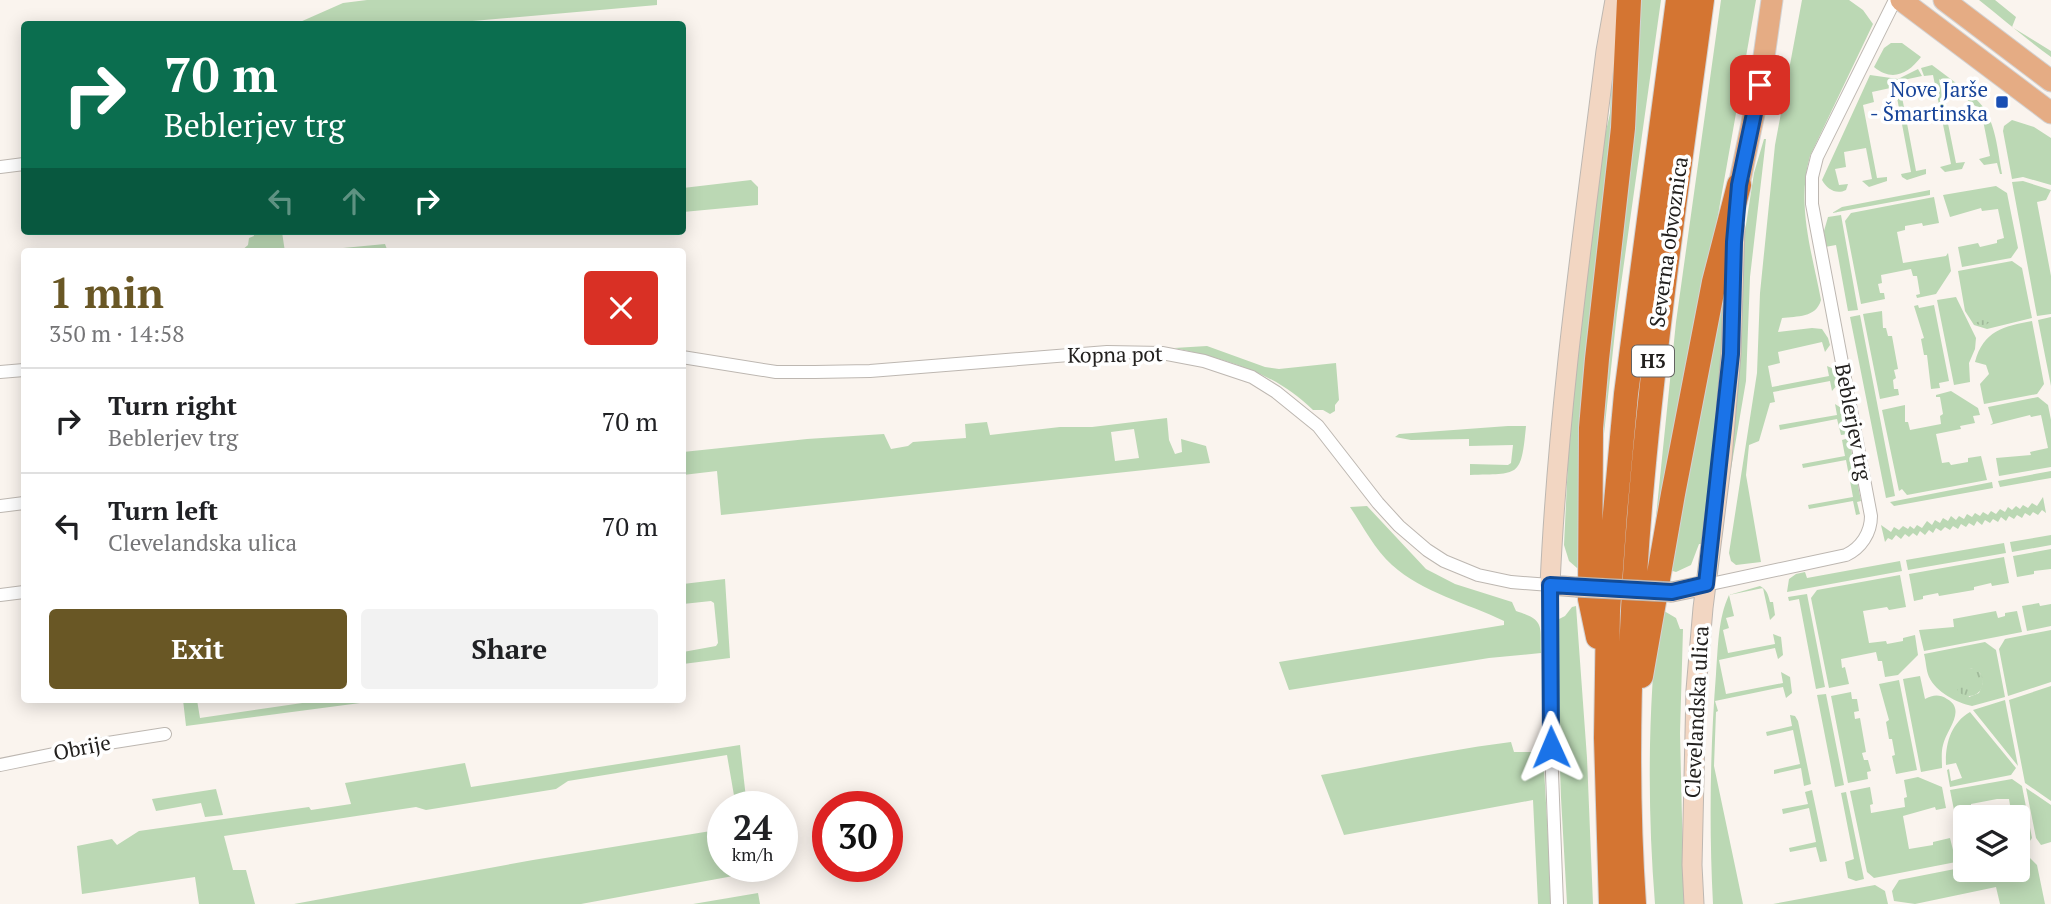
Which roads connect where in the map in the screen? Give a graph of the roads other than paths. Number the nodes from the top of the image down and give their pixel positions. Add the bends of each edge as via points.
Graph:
1 (1615, 0) edge
2 (1629, 0) edge
3 (1678, 0) edge
4 (1702, 0) edge
5 (1895, 0) edge
6 (1901, 0) edge
7 (1944, 0) edge
8 (1773, 1) edge
9 (2051, 81) edge
10 (2051, 113) edge
11 (21, 164) edge
12 (0, 167) edge
13 (1739, 185) junction
14 (686, 358) edge
15 (21, 370) edge
16 (0, 372) edge
17 (21, 503) edge
18 (0, 506) edge
19 (1706, 584) junction
20 (1550, 585) junction
21 (21, 592) edge
22 (0, 595) edge
23 (1607, 681) junction
24 (1630, 724) junction
25 (165, 734) dead end
26 (0, 765) edge
27 (1557, 904) edge
28 (1611, 904) edge
29 (1634, 904) edge
30 (1694, 904) edge

1 - 20 street via 1561,418
2 - 23 highway via 1623,128 1591,428 1590,599
3 - 23 highway, Severna obvoznica / H3 via 1626,394 1608,611
4 - 24 highway, Severna obvoznica / H3 via 1638,506
5 - 19 street, Beblerjev trg via 1817,157 1811,186 1871,516 1869,530 1846,555
6 - 10 main road
7 - 9 main road
8 - 13 main road
11 - 12 street
13 - 19 street, Clevelandska ulica via 1731,354
13 - 24 highway via 1714,282
14 - 20 street, Kopna pot via 764,370 815,372 1107,352 1162,353 1204,361 1252,377 1318,426 1378,503 1427,550 1478,575
15 - 16 street
17 - 18 street
19 - 20 street, Beblerjev trg, bridge via 1672,592
19 - 30 street, Clevelandska ulica via 1696,690
20 - 27 street
21 - 22 street
23 - 28 highway, Severna obvoznica / H3
24 - 29 highway, Severna obvoznica / H3
25 - 26 street, Obrije

